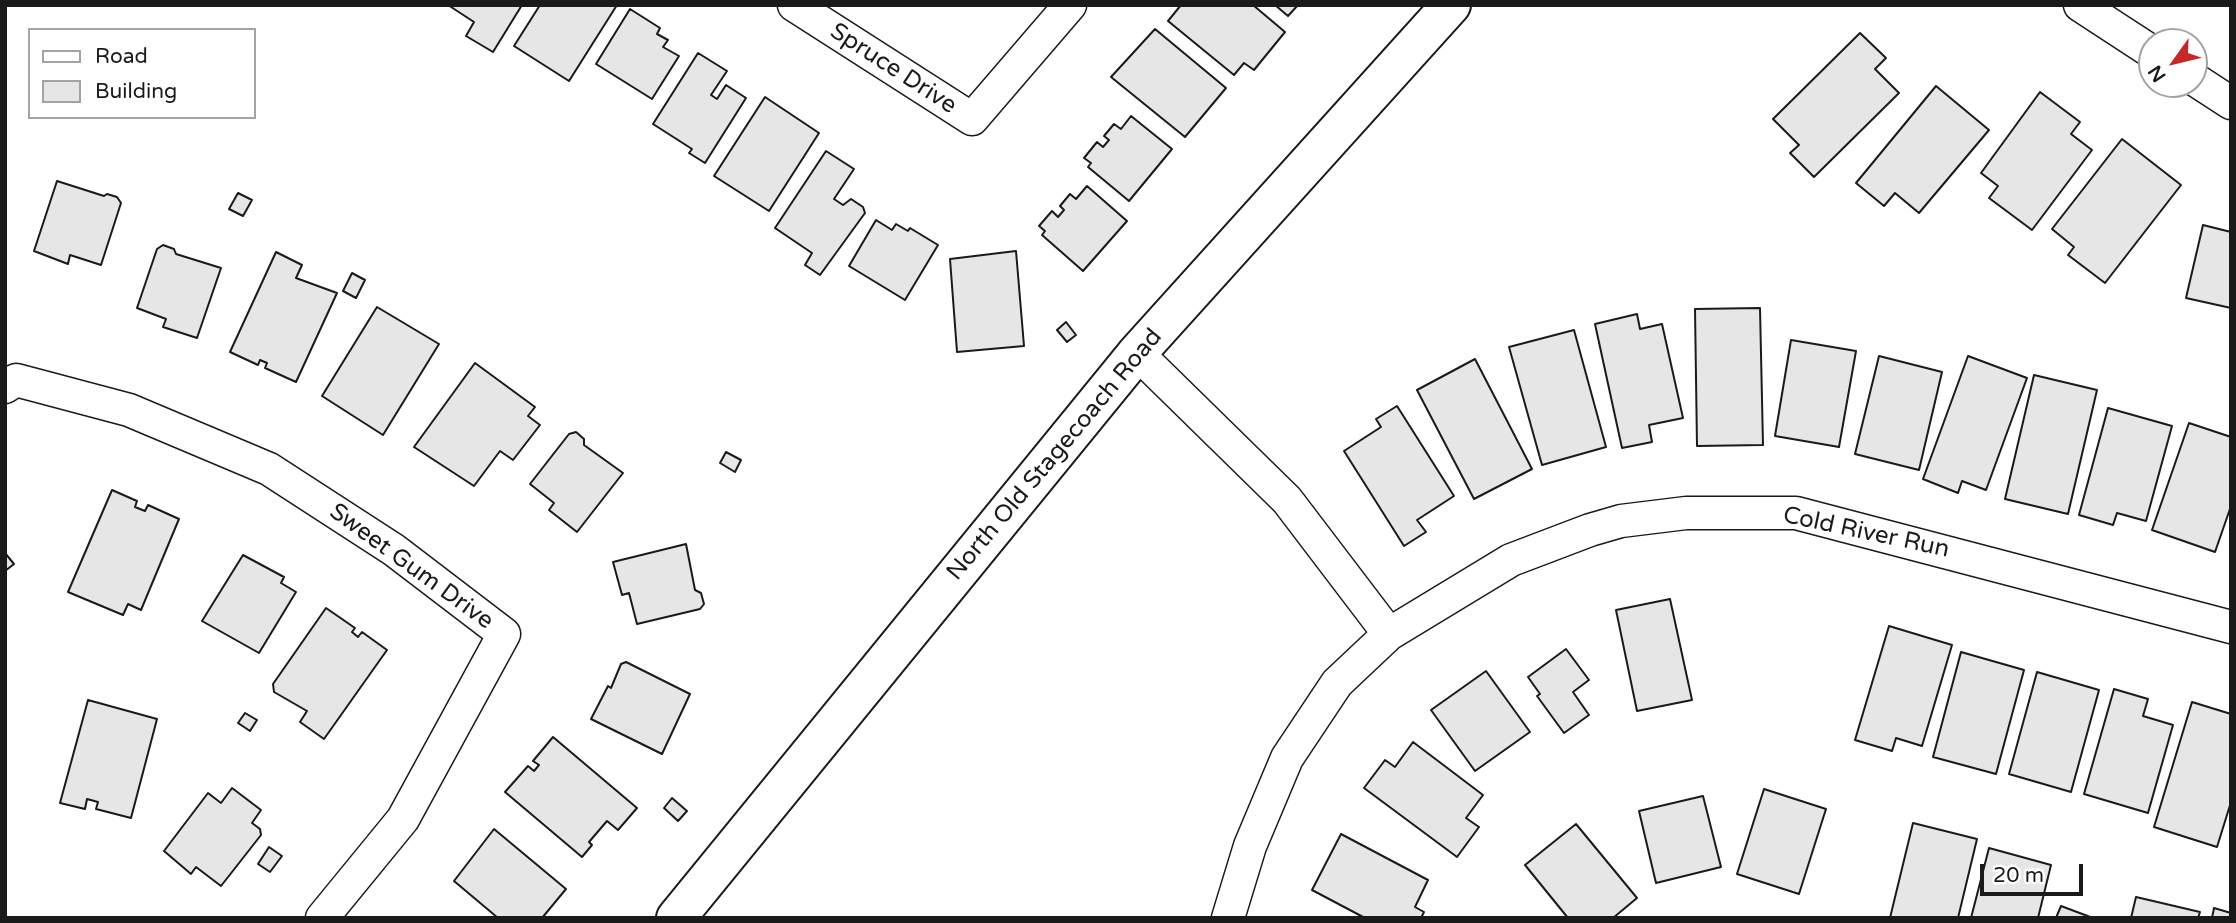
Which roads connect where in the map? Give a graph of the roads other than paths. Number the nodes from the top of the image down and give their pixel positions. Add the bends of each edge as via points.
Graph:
1 (794, 5) edge
2 (1070, 5) edge
3 (1451, 5) edge
4 (2080, 5) edge
5 (2138, 43) edge
6 (2208, 88) edge
7 (2231, 103) edge
8 (1137, 353) junction
9 (5, 387) edge
10 (2231, 627) edge
11 (1389, 634) junction
12 (322, 918) edge
13 (676, 918) edge
14 (1228, 918) edge

1 - 2 street, Spruce Drive via 972,119
3 - 8 street, North Old Stagecoach Road
4 - 5 street
6 - 7 street
8 - 11 street via 1287,500
8 - 13 street, North Old Stagecoach Road
9 - 12 street, Sweet Gum Drive via 16,380 128,410 269,468 394,550 504,634 403,819
10 - 11 street, Cold River Run via 1796,513 1686,513 1611,524 1511,560
11 - 14 street, Cold River Run via 1337,683 1287,758 1250,846

